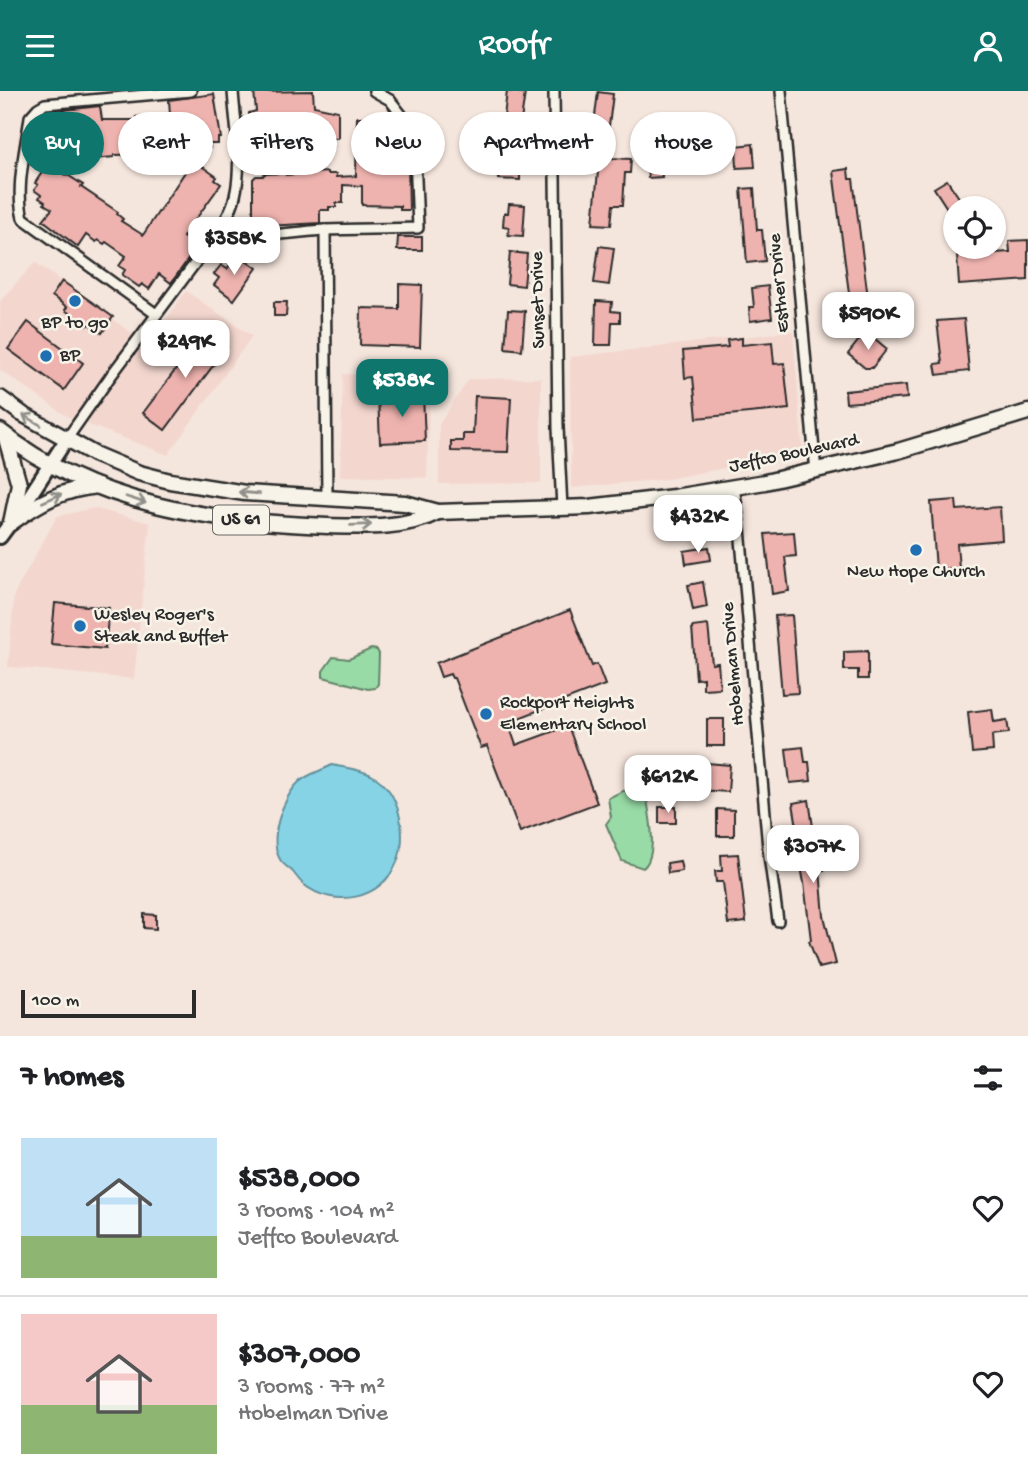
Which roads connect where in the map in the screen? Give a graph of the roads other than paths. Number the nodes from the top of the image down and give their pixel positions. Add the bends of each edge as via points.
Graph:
1 (191, 91) edge
2 (233, 91) edge
3 (374, 91) edge
4 (554, 91) edge
5 (780, 91) edge
6 (222, 227) junction
7 (325, 230) junction
8 (156, 314) junction
9 (0, 398) edge
10 (1028, 412) edge
11 (3, 433) edge
12 (66, 440) junction
13 (51, 464) junction
14 (816, 471) junction
15 (99, 486) junction
16 (734, 487) junction
17 (327, 500) junction
18 (562, 508) junction
19 (438, 512) junction
20 (11, 523) junction
21 (0, 537) edge
22 (778, 921) dead end

1 - 8 street via 45,104 30,117 20,192 23,218
2 - 6 street via 237,181
3 - 7 street via 390,100 414,131 418,229
4 - 18 street, Sunset Drive
5 - 14 street, Esther Drive
6 - 7 street via 254,235
6 - 8 street
7 - 17 street
8 - 12 street
12 -> 9 main road, Jeffco Boulevard / US 61
10 - 14 main road, Jeffco Boulevard / US 61
11 - 13 main road, Jeffco Boulevard / US 61
11 - 20 main road via 19,484
12 - 13 main road
17 -> 12 main road, Jeffco Boulevard / US 61 via 170,481 114,463
13 - 15 main road, Jeffco Boulevard / US 61
13 - 20 main road
14 - 16 main road, Jeffco Boulevard / US 61
15 -> 19 main road, Jeffco Boulevard / US 61 via 171,509 299,525 403,524
20 -> 15 main road via 63,492
16 - 18 main road, Jeffco Boulevard / US 61
16 - 22 street, Hobelman Drive
17 - 19 main road, Jeffco Boulevard / US 61 via 405,503
18 - 19 main road, Jeffco Boulevard / US 61
20 - 21 main road

